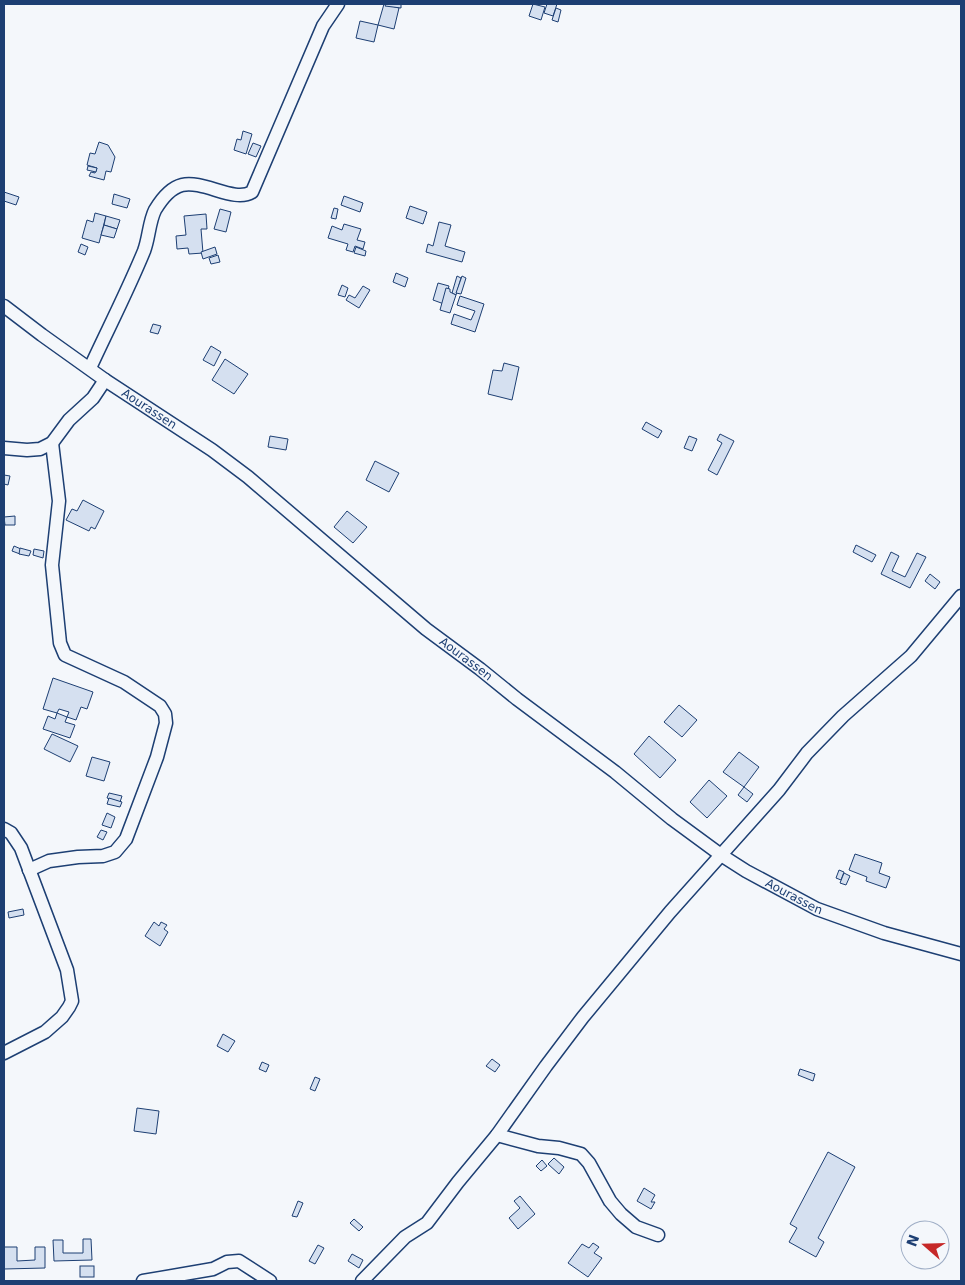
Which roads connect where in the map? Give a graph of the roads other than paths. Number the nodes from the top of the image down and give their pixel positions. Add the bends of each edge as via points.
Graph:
1 (338, 4) edge
2 (4, 306) edge
3 (90, 368) junction
4 (105, 380) junction
5 (52, 443) junction
6 (4, 448) edge
7 (961, 596) edge
8 (4, 829) edge
9 (721, 855) junction
10 (29, 870) junction
11 (961, 954) edge
12 (4, 1054) edge
13 (497, 1135) junction
14 (658, 1235) dead end
15 (143, 1281) edge
16 (270, 1281) edge
17 (362, 1281) edge

1 - 3 street via 323,26 252,192 232,194 194,184 182,185 168,192 155,212 144,249
2 - 3 street, Aourassen
3 - 4 street, Aourassen
4 - 5 street
4 - 9 street, Aourassen via 248,477 426,629
5 - 6 street via 40,449
5 - 10 street via 58,501 52,565 60,644 65,655 124,682 160,706 166,723 157,757 126,838 115,852 103,856 49,860
7 - 9 street via 911,656 843,716 808,753
8 - 10 street via 11,833 21,848
9 - 11 street, Aourassen via 817,909 884,933
9 - 13 street via 583,1018
10 - 12 street via 67,970 72,1000 62,1017 46,1032
13 - 14 street via 581,1154 621,1214 636,1228
13 - 17 street via 427,1223 405,1237
15 - 16 street via 239,1261

